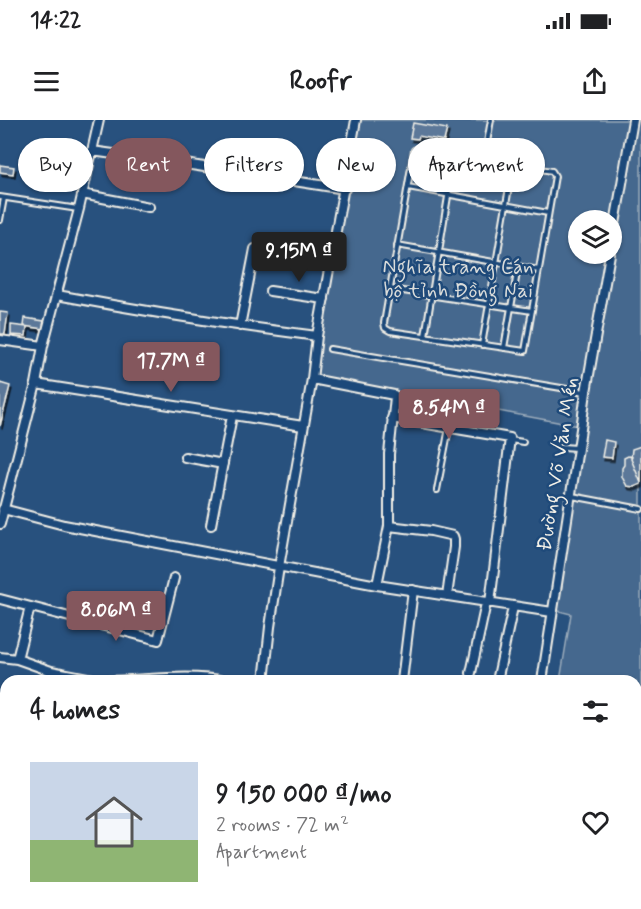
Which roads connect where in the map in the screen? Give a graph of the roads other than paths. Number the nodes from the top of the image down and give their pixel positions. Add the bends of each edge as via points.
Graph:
1 (99, 120) edge
2 (356, 120) edge
3 (491, 120) edge
4 (633, 120) edge
5 (353, 138) edge
6 (488, 138) edge
7 (93, 147) edge
8 (93, 151) edge
9 (545, 170) edge
10 (316, 184) edge
11 (408, 187) edge
12 (344, 192) edge
13 (437, 192) edge
14 (508, 192) edge
15 (82, 194) joint
16 (448, 194) junction
17 (2, 197) edge
18 (506, 206) junction
19 (149, 207) dead end
20 (79, 209) junction
21 (617, 210) edge
22 (548, 213) junction
23 (0, 220) edge
24 (398, 245) junction
25 (255, 249) dead end
26 (438, 252) junction
27 (496, 263) junction
28 (608, 264) edge
29 (518, 267) junction
30 (539, 270) junction
31 (390, 289) junction
32 (270, 291) dead end
33 (57, 295) junction
34 (431, 295) junction
35 (324, 299) junction
36 (489, 304) junction
37 (511, 308) junction
38 (532, 311) junction
39 (240, 326) junction
40 (317, 336) junction
41 (425, 336) junction
42 (0, 340) edge
43 (482, 345) junction
44 (43, 346) junction
45 (504, 348) junction
46 (330, 349) dead end
47 (312, 379) junction
48 (36, 384) junction
49 (586, 392) junction
50 (232, 416) junction
51 (392, 418) junction
52 (303, 426) junction
53 (449, 427) junction
54 (510, 440) junction
55 (523, 442) dead end
56 (563, 447) dead end
57 (578, 448) junction
58 (185, 457) dead end
59 (223, 464) junction
60 (437, 490) dead end
61 (571, 496) junction
62 (3, 509) junction
63 (641, 509) edge
64 (0, 524) edge
65 (211, 525) dead end
66 (389, 526) junction
67 (279, 567) junction
68 (174, 578) dead end
69 (377, 585) junction
70 (413, 590) junction
71 (447, 596) junction
72 (0, 599) edge
73 (488, 603) junction
74 (30, 607) junction
75 (513, 607) junction
76 (552, 612) junction
77 (0, 657) edge
78 (17, 659) junction
79 (471, 674) dead end
80 (72, 675) edge
81 (265, 675) edge
82 (403, 675) edge
83 (498, 675) edge
84 (543, 675) edge

1 - 7 street
2 - 5 street
3 - 6 lane
4 - 21 street
8 - 10 street
9 - 22 lane via 555,176
11 - 24 lane
12 - 35 street
13 - 16 lane
14 - 18 lane
15 - 19 street
15 - 20 street
16 - 18 lane
16 - 26 lane
17 - 20 lane
17 - 23 lane
18 - 22 lane
18 - 27 lane
20 - 33 street
22 - 30 lane
24 - 26 lane
24 - 31 lane
25 - 39 street
26 - 27 lane
26 - 34 lane
27 - 29 lane
27 - 36 lane
28 - 49 street, Đường Võ Văn Mén
29 - 30 lane
29 - 37 lane
30 - 38 lane
31 - 34 lane
31 - 41 lane via 385,328
32 - 35 street
33 - 39 street
33 - 44 street
34 - 36 lane
34 - 41 lane
35 - 40 street
36 - 37 lane
36 - 43 lane
37 - 38 lane
37 - 45 lane
38 - 45 lane via 525,351
39 - 40 street
40 - 47 street
41 - 43 lane
42 - 44 street
43 - 45 lane
44 - 48 street
46 - 49 lane
47 - 51 street via 394,395
47 - 52 street
48 - 50 street
48 - 62 street
49 - 57 street, Đường Võ Văn Mén
50 - 52 street
50 - 59 street
51 - 53 street
51 - 66 street
52 - 67 street
53 - 54 street
53 - 60 lane
54 - 55 lane
54 - 73 street
56 - 57 lane
57 - 61 street, Đường Võ Văn Mén
58 - 59 street
59 - 65 street
61 - 63 lane
61 - 76 street, Đường Võ Văn Mén
62 - 64 street
62 - 67 street via 64,525
66 - 69 street
66 - 71 street via 453,536
67 - 69 street
67 - 81 street
68 - 74 street via 158,639
69 - 70 street
70 - 71 street
70 - 82 street
71 - 73 street
72 - 74 street
73 - 75 street
73 - 79 street
74 - 78 street
75 - 76 street
75 - 83 street
76 - 84 street, Đường Võ Văn Mén
77 - 78 street
78 - 80 street

